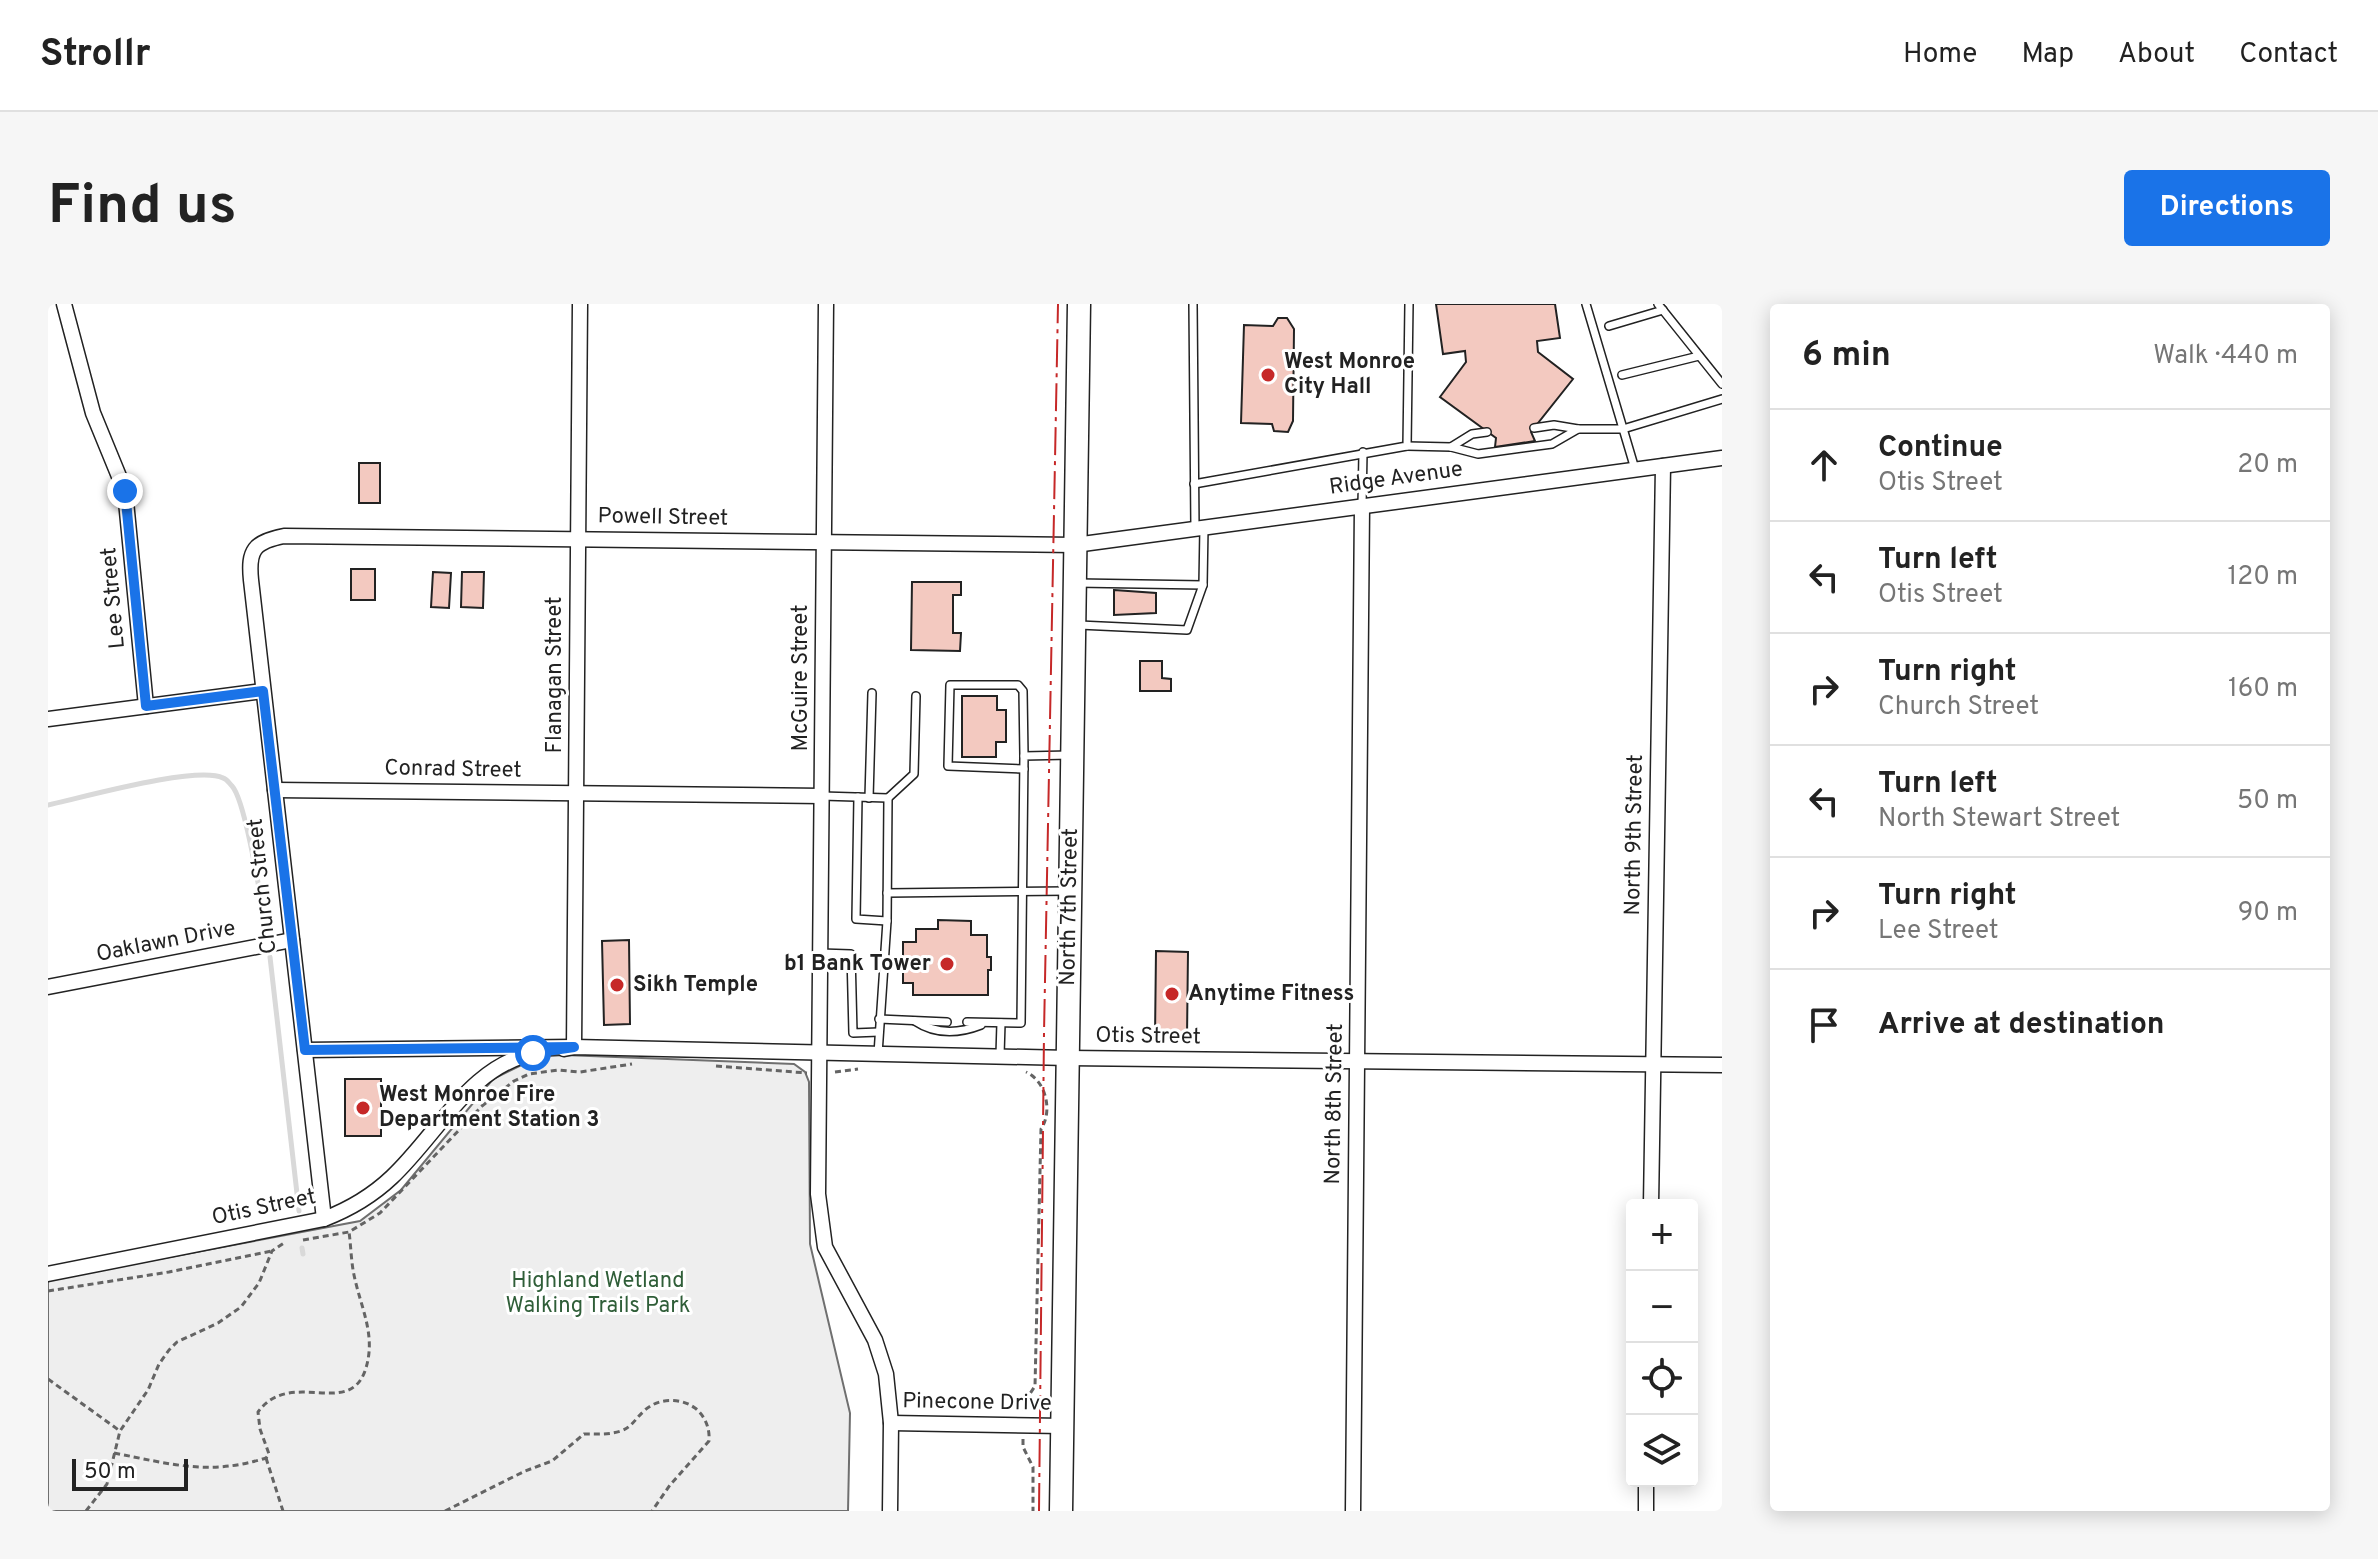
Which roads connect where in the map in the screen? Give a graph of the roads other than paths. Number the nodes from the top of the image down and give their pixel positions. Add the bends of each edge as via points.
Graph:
1 (64, 304) edge
2 (580, 304) edge
3 (826, 304) edge
4 (1079, 304) edge
5 (1193, 304) edge
6 (1409, 304) edge
7 (1586, 304) edge
8 (1660, 307) edge
9 (1609, 326) dead end
10 (1699, 356) junction
11 (1622, 375) dead end
12 (1722, 384) edge
13 (1722, 399) edge
14 (1534, 428) dead end
15 (1578, 429) junction
16 (1623, 429) junction
17 (1487, 432) dead end
18 (1407, 446) junction
19 (1451, 447) junction
20 (1363, 452) junction
21 (1722, 458) edge
22 (1663, 466) junction
23 (1635, 469) junction
24 (1194, 484) junction
25 (1362, 506) junction
26 (1199, 528) junction
27 (578, 539) junction
28 (824, 542) junction
29 (1075, 545) junction
30 (254, 549) joint
31 (1074, 583) junction
32 (1203, 585) junction
33 (1074, 625) junction
34 (263, 691) junction
35 (872, 693) dead end
36 (916, 696) dead end
37 (146, 706) junction
38 (48, 719) edge
39 (1072, 755) junction
40 (1024, 756) junction
41 (1024, 769) junction
42 (275, 790) junction
43 (576, 793) junction
44 (822, 796) junction
45 (858, 797) junction
46 (869, 798) junction
47 (888, 798) junction
48 (1070, 891) junction
49 (1022, 892) junction
50 (887, 893) junction
51 (887, 921) junction
52 (292, 940) junction
53 (820, 953) junction
54 (48, 987) edge
55 (879, 1019) junction
56 (915, 1021) junction
57 (947, 1022) dead end
58 (967, 1022) dead end
59 (986, 1023) junction
60 (1001, 1023) junction
61 (879, 1032) junction
62 (574, 1047) junction
63 (305, 1050) junction
64 (818, 1053) junction
65 (878, 1054) junction
66 (1000, 1055) junction
67 (1068, 1058) junction
68 (1357, 1061) junction
69 (1653, 1064) junction
70 (1722, 1065) edge
71 (1651, 1199) edge
72 (324, 1219) junction
73 (48, 1274) edge
74 (891, 1423) junction
75 (1063, 1426) junction
76 (1646, 1487) edge
77 (890, 1511) edge
78 (1061, 1511) edge
79 (1353, 1511) edge
80 (1646, 1511) edge

1 - 37 street, Lee Street via 93,413 125,491
2 - 27 street, Flanagan Street
3 - 28 street, McGuire Street
4 - 29 main road, North 7th Street
5 - 24 lane
6 - 18 lane
7 - 16 lane
8 - 9 lane
8 - 10 lane
10 - 11 lane
10 - 12 lane
13 - 16 lane
14 - 15 lane
15 - 16 lane
15 - 19 lane via 1552,444 1478,454
16 - 23 lane
17 - 19 lane
18 - 19 lane
18 - 20 lane
20 - 24 lane
20 - 25 lane
21 - 22 street, Ridge Avenue
22 - 23 street, Ridge Avenue
22 - 69 street, North 9th Street
23 - 25 street, Ridge Avenue
24 - 26 lane
25 - 26 street, Ridge Avenue
25 - 68 street, North 8th Street
26 - 29 street, Ridge Avenue
26 - 32 lane
27 - 28 street, Powell Street
27 - 30 street, Powell Street via 284,536
27 - 43 street, Flanagan Street
28 - 29 street, Powell Street
28 - 44 street, McGuire Street
29 - 31 main road, North 7th Street
30 - 34 street, Church Street via 249,563
31 - 32 lane
31 - 33 main road, North 7th Street
32 - 33 lane via 1187,630
33 - 39 main road, North 7th Street
34 - 37 street
34 - 42 street, Church Street
35 - 46 lane
36 - 47 lane via 914,774
37 - 38 street
39 - 40 lane
39 - 48 main road, North 7th Street
40 - 41 lane
40 - 41 lane via 1023,691 1018,685 950,685 948,766
41 - 49 lane
42 - 43 street, Conrad Street
42 - 52 street, Church Street
43 - 44 street, Conrad Street
43 - 62 street, Flanagan Street
44 - 45 lane
44 - 53 street, McGuire Street
45 - 46 lane
45 - 51 lane via 856,919
46 - 47 lane
47 - 50 lane
48 - 49 lane
48 - 67 main road, North 7th Street
49 - 50 lane
49 - 60 lane via 1021,1023
50 - 51 lane
51 - 55 lane
52 - 54 street, Oaklawn Drive
52 - 63 street, Church Street
53 - 61 lane via 851,954 853,1033
53 - 64 street, McGuire Street
55 - 56 lane
55 - 61 lane
56 - 57 lane
56 - 59 lane via 930,1031 964,1032
58 - 59 lane
59 - 60 lane
60 - 66 lane
61 - 65 lane
62 - 63 street, Otis Street
62 - 64 street, Otis Street
62 - 72 street, Otis Street via 533,1053 485,1074 393,1176 348,1210
63 - 72 street, Church Street
64 - 65 street, Otis Street
64 - 74 street, McGuire Street via 821,1232 875,1340 888,1386
65 - 66 street, Otis Street
66 - 67 street, Otis Street
67 - 68 street, Otis Street
67 - 75 main road, North 7th Street
68 - 69 street, Otis Street
68 - 79 street, North 8th Street
69 - 70 street, Otis Street
69 - 71 street, North 9th Street
72 - 73 street, Otis Street
74 - 75 street, Pinecone Drive
74 - 77 street, McGuire Street
75 - 78 main road, North 7th Street
76 - 80 street

